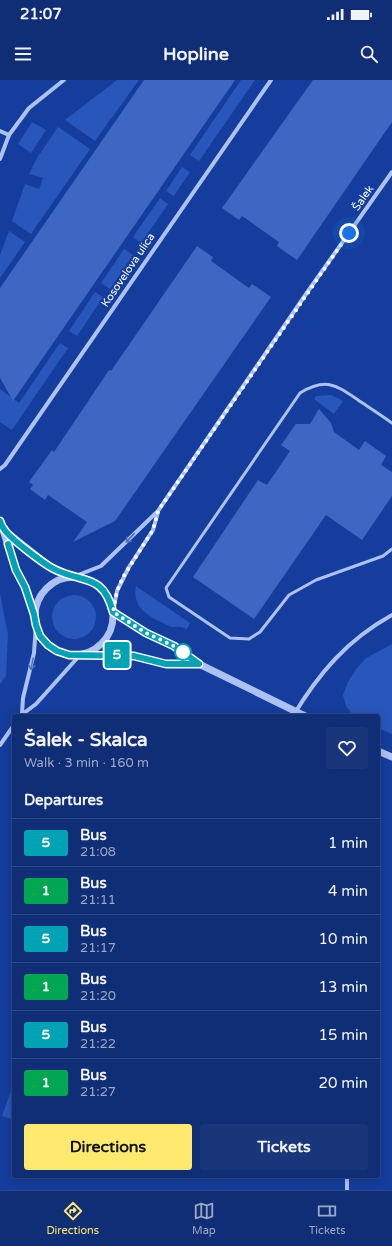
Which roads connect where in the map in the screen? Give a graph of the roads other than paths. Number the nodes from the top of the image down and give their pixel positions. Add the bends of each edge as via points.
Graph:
1 (64, 80) edge
2 (271, 80) edge
3 (0, 131) edge
4 (9, 135) junction
5 (0, 159) edge
6 (392, 172) edge
7 (392, 423) edge
8 (0, 469) edge
9 (158, 511) junction
10 (0, 521) edge
11 (4, 530) junction
12 (392, 549) edge
13 (73, 577) junction
14 (113, 612) junction
15 (34, 614) junction
16 (392, 615) edge
17 (36, 625) junction
18 (80, 655) junction
19 (199, 664) junction
20 (21, 714) edge
21 (22, 714) edge
22 (294, 714) edge
23 (12, 728) edge
24 (0, 745) edge
25 (380, 752) edge
26 (392, 757) edge
27 (348, 1178) edge
28 (347, 1190) edge

1 - 4 street via 29,108
2 - 8 street, Kosovelova ulica via 6,465
3 - 4 street
4 - 5 street
6 - 9 street, Šalek
7 - 12 lane via 337,385 312,385 300,393 166,588 169,598 230,638 249,639 260,632 289,595 316,580 383,556
9 -> 13 street via 101,566
9 - 14 street via 153,530 123,577
10 - 11 street
11 - 13 street via 52,568
11 - 15 street via 16,570
13 - 14 street via 95,583 104,591
13 - 15 street via 61,578 43,592
14 - 18 street via 108,635 92,651
14 - 19 street via 146,633 174,646
15 - 17 street
16 - 22 street via 353,640 329,664
17 - 18 street via 40,636 52,648 69,655
17 -> 20 street via 34,653
18 - 19 street via 134,656 166,664
18 - 21 street via 36,704
19 - 22 street
23 - 24 street
25 - 26 street
27 - 28 street

